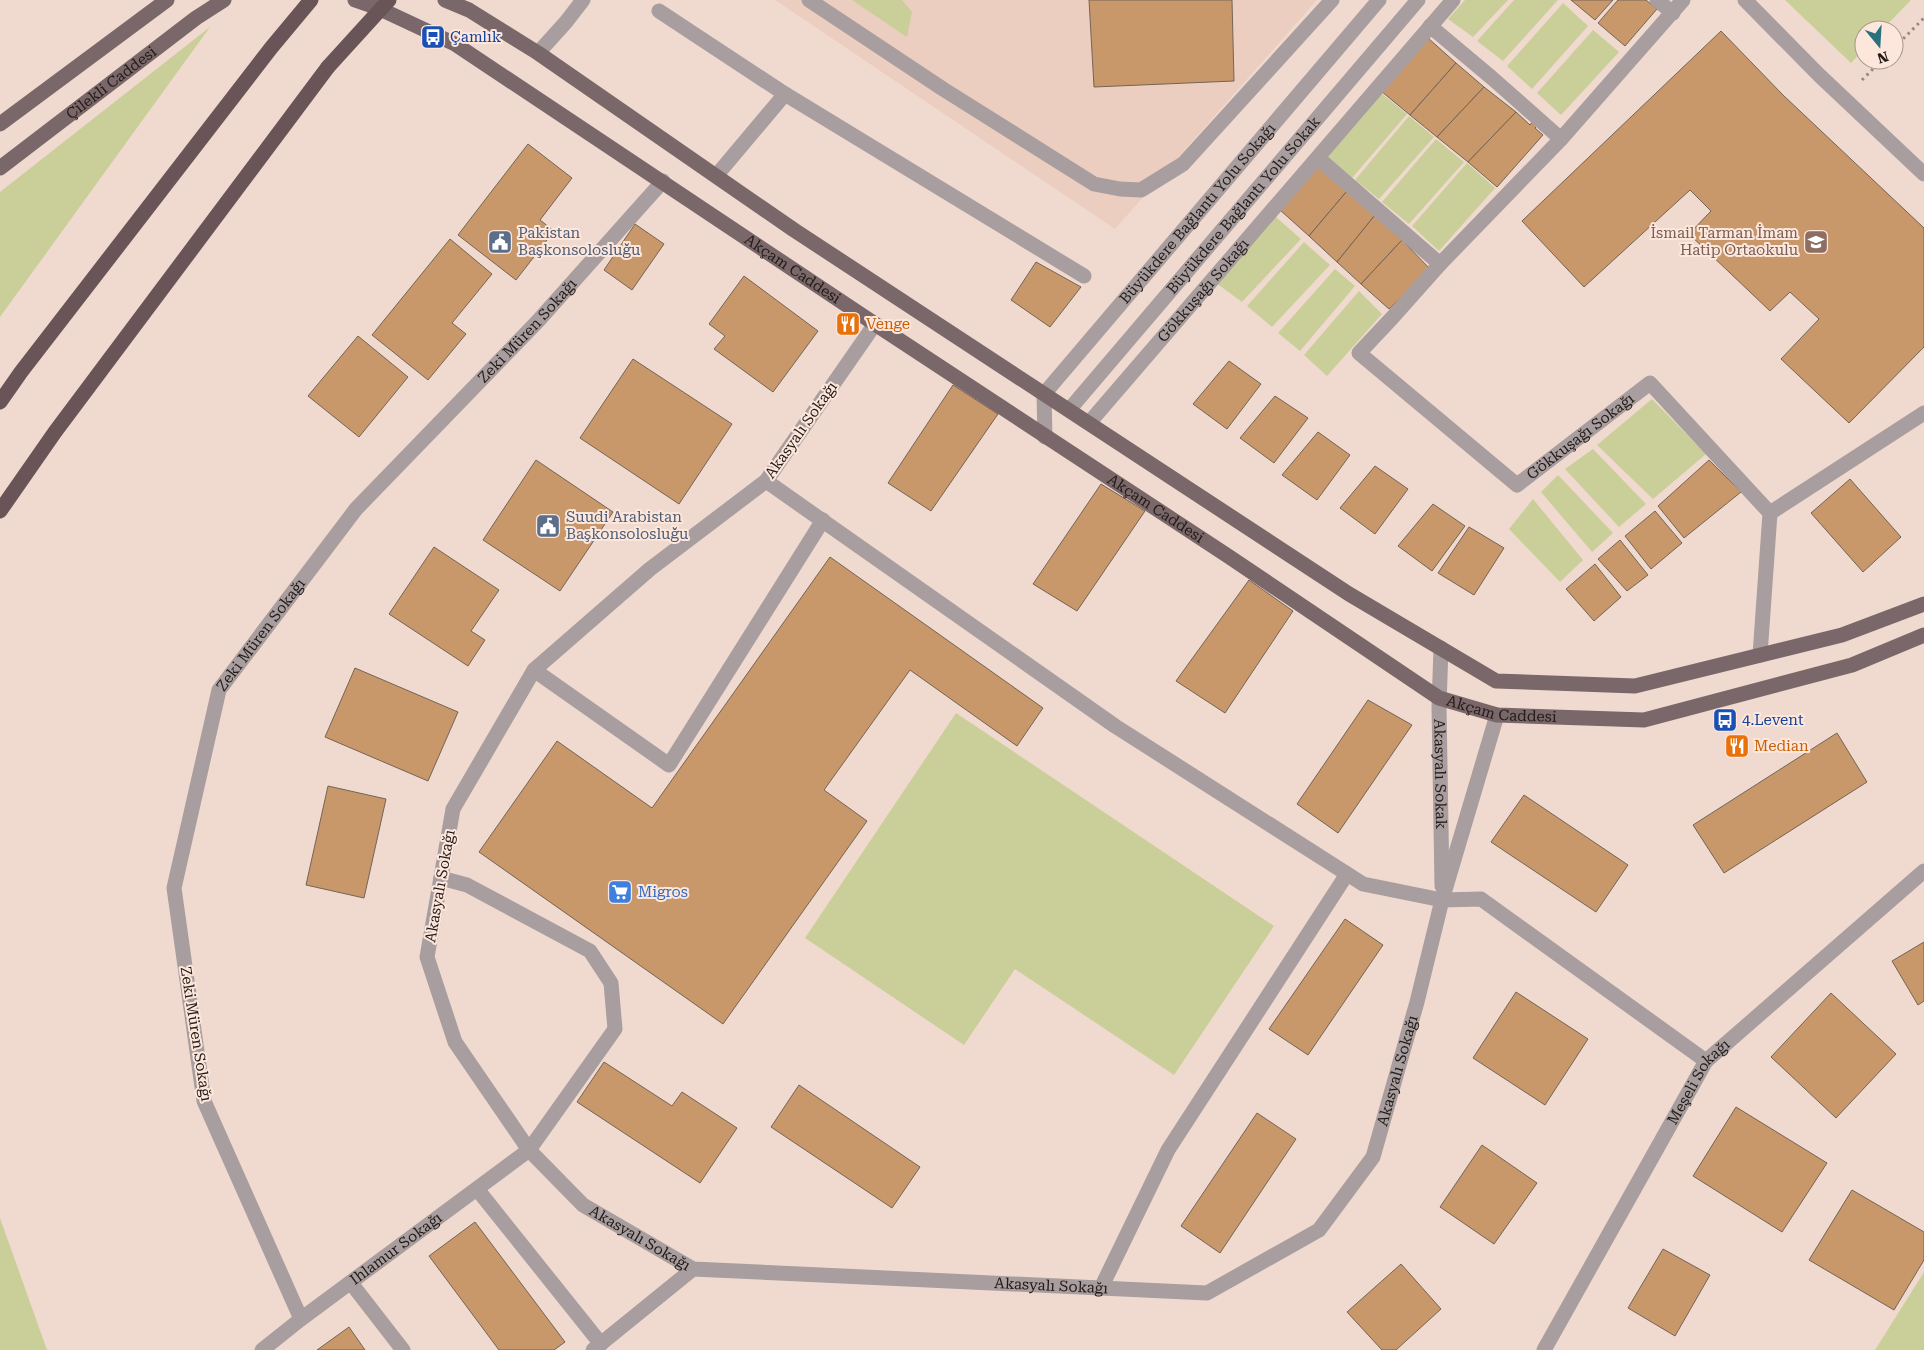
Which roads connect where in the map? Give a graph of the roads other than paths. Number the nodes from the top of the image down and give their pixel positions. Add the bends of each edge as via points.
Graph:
1 (167, 0) edge
2 (224, 0) edge
3 (298, 0) edge
4 (311, 0) edge
5 (355, 0) edge
6 (375, 0) edge
7 (389, 0) edge
8 (445, 0) edge
9 (583, 0) edge
10 (809, 0) edge
11 (1332, 0) edge
12 (1379, 0) edge
13 (1418, 0) edge
14 (1453, 0) edge
15 (1657, 0) edge
16 (1683, 0) edge
17 (1745, 0) edge
18 (660, 11) dead end
19 (1673, 13) junction
20 (1430, 26) junction
21 (271, 48) junction
22 (538, 53) junction
23 (328, 67) junction
24 (785, 94) junction
25 (0, 124) edge
26 (1561, 140) junction
27 (1318, 158) junction
28 (0, 168) edge
29 (1924, 174) edge
30 (716, 176) junction
31 (663, 181) junction
32 (1440, 264) junction
33 (1084, 276) dead end
34 (875, 324) junction
35 (1044, 394) junction
36 (0, 402) edge
37 (1069, 410) junction
38 (1924, 413) edge
39 (1089, 424) junction
40 (1045, 437) junction
41 (766, 481) junction
42 (0, 510) edge
43 (1770, 513) junction
44 (823, 520) junction
45 (1924, 604) edge
46 (1924, 635) edge
47 (1441, 648) junction
48 (1760, 654) junction
49 (534, 670) junction
50 (1439, 698) junction
51 (1497, 715) junction
52 (1924, 871) edge
53 (1347, 874) junction
54 (441, 878) junction
55 (1442, 900) junction
56 (1706, 1061) junction
57 (529, 1150) junction
58 (477, 1189) junction
59 (693, 1269) junction
60 (351, 1283) junction
61 (1101, 1288) junction
62 (301, 1319) junction
63 (597, 1347) edge
64 (262, 1350) edge
65 (403, 1350) edge
66 (1544, 1350) edge

1 - 25 main road
2 - 28 main road, Çilekli Caddesi
3 - 21 highway
4 - 21 highway
5 - 31 main road, Akçam Caddesi via 455,44
6 - 23 highway, bridge
7 - 23 highway, bridge
8 - 22 main road via 469,10
9 - 22 street
10 - 11 street via 942,89 1094,184 1141,190 1183,164
12 - 35 street, Büyükdere Bağlantı Yolu Sokağı
13 - 37 street, Büyükdere Bağlantı Yolu Sokak
14 - 20 street, Gökkuşağı Sokağı
15 - 19 street
16 - 19 street, Gökkuşağı Sokağı
17 - 29 street
18 - 24 street
19 - 26 street, Gökkuşağı Sokağı
20 - 26 street
20 - 27 street, Gökkuşağı Sokağı
21 - 36 highway
22 - 30 main road
23 - 42 highway via 54,432
24 - 30 street
24 - 33 street
26 - 32 street, Gökkuşağı Sokağı
27 - 32 street
27 - 39 street, Gökkuşağı Sokağı
30 - 35 main road
31 - 34 main road, Akçam Caddesi
31 - 62 street, Zeki Müren Sokağı via 538,321 356,509 219,690 174,888 204,1101
32 - 43 street, Gökkuşağı Sokağı via 1358,353 1517,485 1650,383
34 - 40 main road, Akçam Caddesi
34 - 41 street, Akasyalı Sokağı
35 - 37 main road, Akçam Caddesi
35 - 40 street
37 - 39 main road, Akçam Caddesi
38 - 43 street
39 - 47 main road, Akçam Caddesi via 1349,594
40 - 50 main road, Akçam Caddesi
41 - 44 street
41 - 49 street, Akasyalı Sokağı via 650,569
43 - 48 street
44 - 49 street via 668,764
44 - 53 street via 1115,726
45 - 48 main road, Akçam Caddesi via 1842,635
46 - 51 main road, Akçam Caddesi via 1852,665 1644,720
47 - 48 main road, Akçam Caddesi via 1496,681 1635,686
47 - 50 street, Akasyalı Sokak
49 - 54 street, Akasyalı Sokağı via 453,808
50 - 51 main road, Akçam Caddesi
50 - 55 street, Akasyalı Sokak
51 - 55 street, Akasyalı Sokağı
52 - 56 street, Meşeli Sokağı
53 - 55 street via 1363,884
53 - 61 street via 1168,1150
54 - 57 street, Akasyalı Sokağı via 427,957 436,986 455,1042
54 - 57 street, Ihlamur Sokağı via 467,885 590,951 611,983 615,1029
55 - 56 street via 1481,899
55 - 61 street, Akasyalı Sokağı via 1373,1157 1319,1230 1207,1293
56 - 66 street, Meşeli Sokağı
57 - 58 street, Ihlamur Sokağı
57 - 59 street, Akasyalı Sokağı via 583,1204
58 - 60 street, Ihlamur Sokağı
58 - 63 street
59 - 61 street, Akasyalı Sokağı
59 - 63 street
60 - 62 street, Ihlamur Sokağı
60 - 65 street
62 - 64 street, Ihlamur Sokağı

